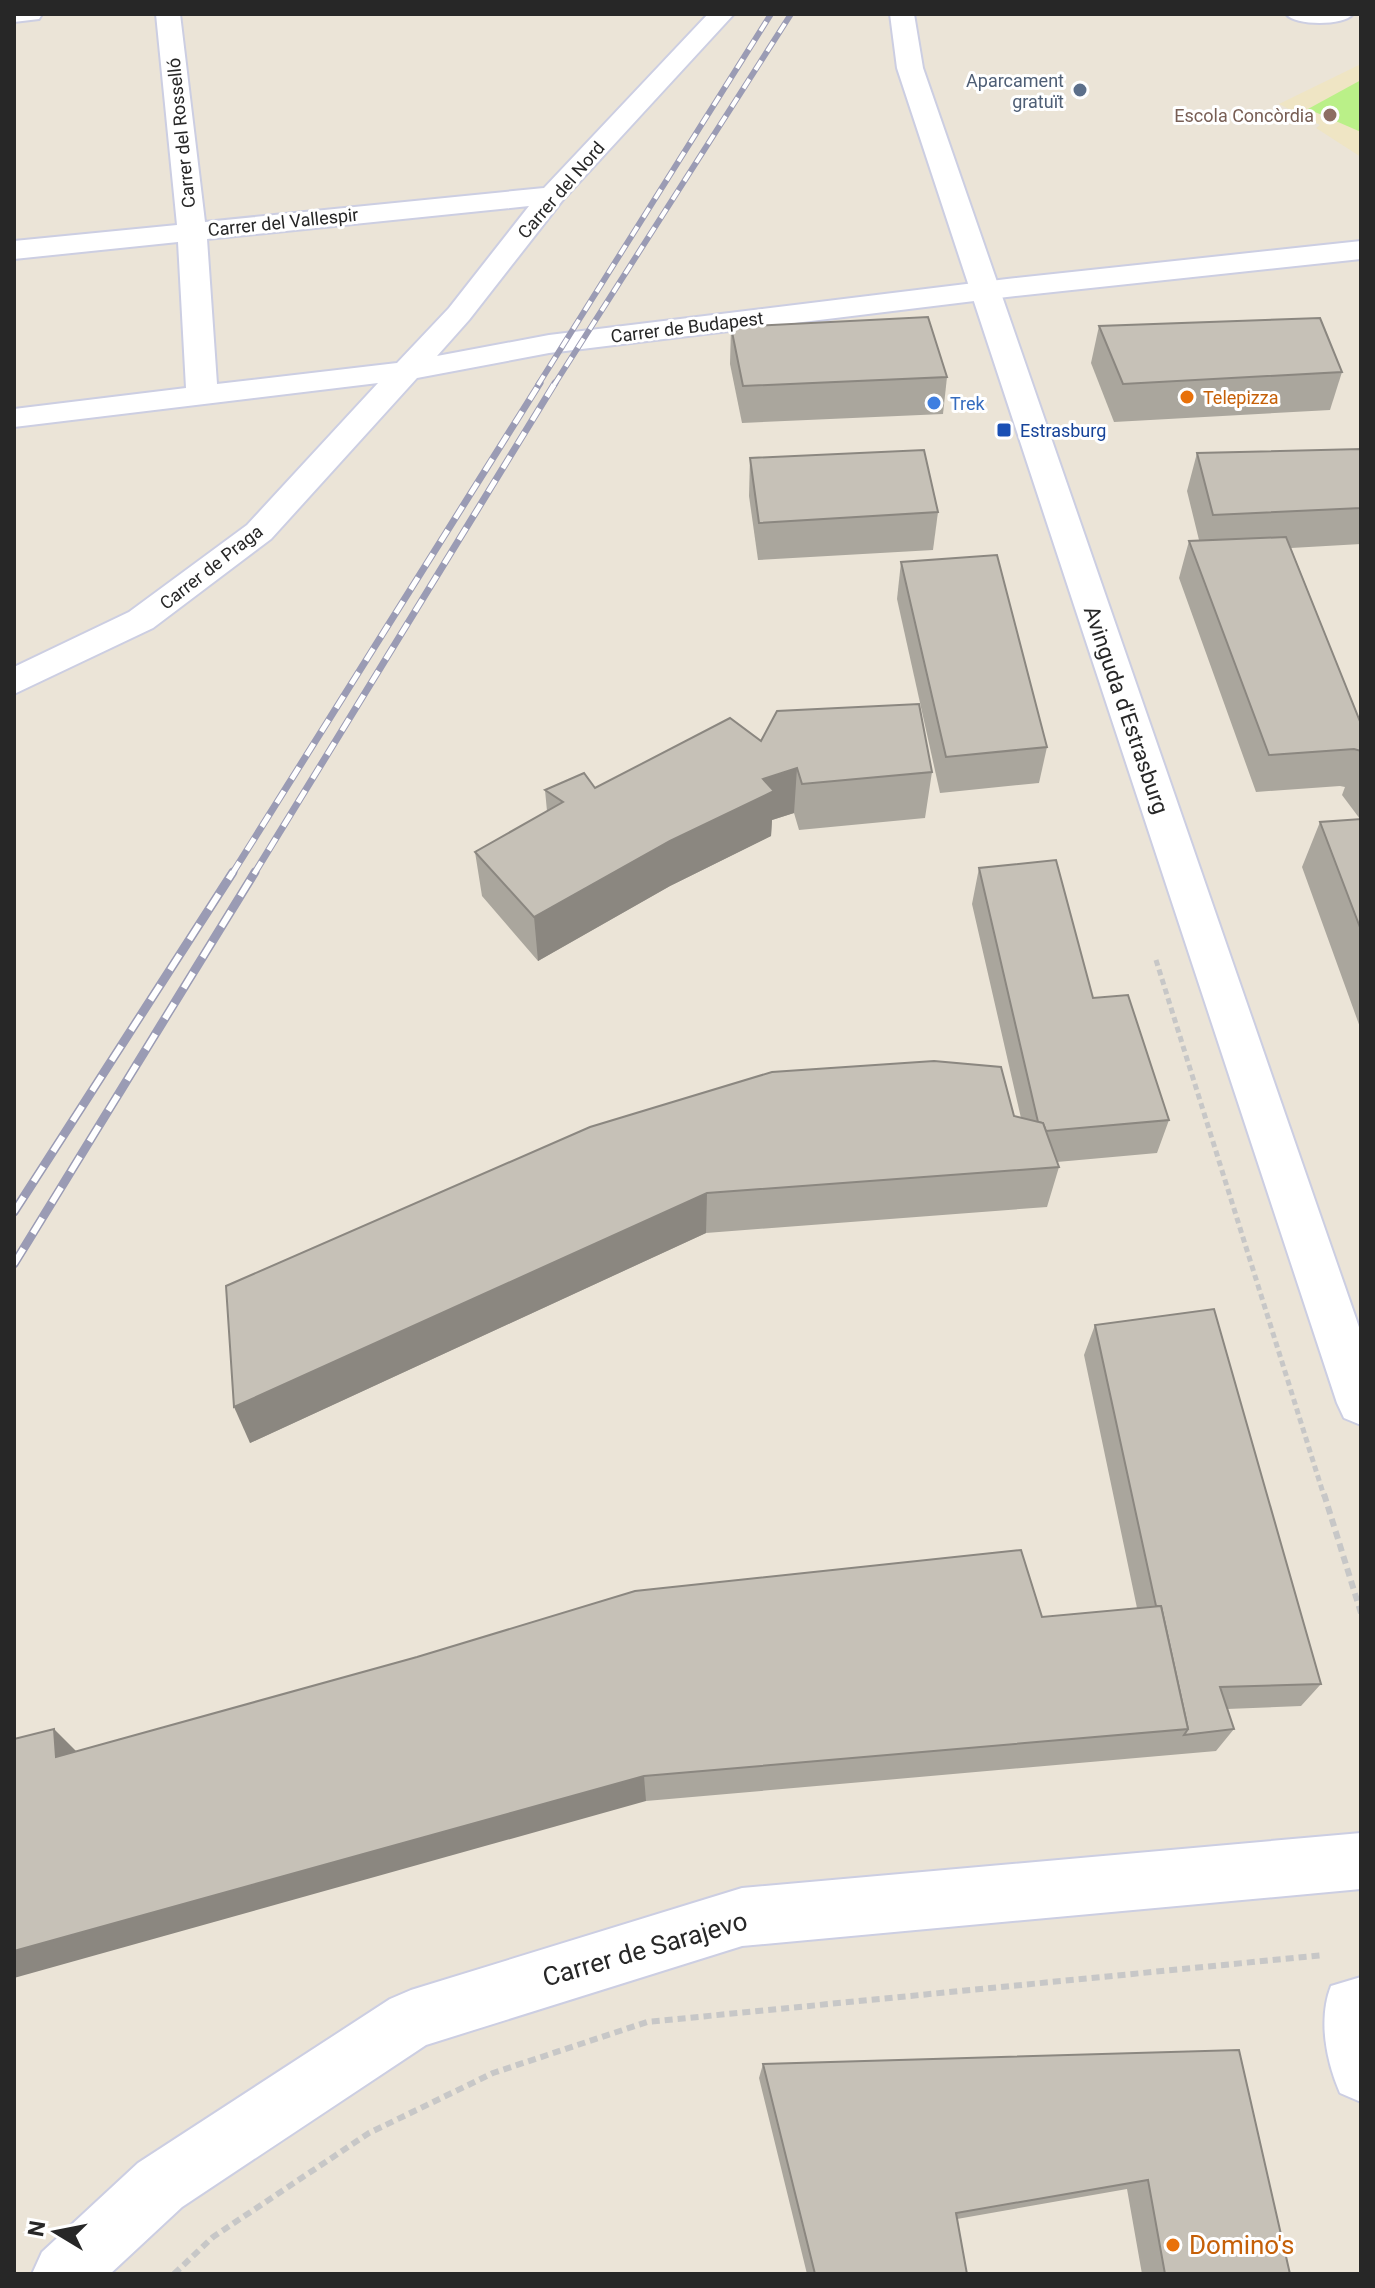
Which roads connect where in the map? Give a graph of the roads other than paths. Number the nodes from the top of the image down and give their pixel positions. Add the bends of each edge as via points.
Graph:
1 (30, 14) edge
2 (168, 14) edge
3 (722, 14) edge
4 (902, 14) edge
5 (923, 14) edge
6 (1298, 14) edge
7 (1341, 14) edge
8 (14, 15) edge
9 (552, 195) junction
10 (192, 231) junction
11 (14, 250) edge
12 (1361, 250) edge
13 (996, 290) junction
14 (405, 371) junction
15 (202, 395) junction
16 (14, 418) edge
17 (14, 682) edge
18 (1361, 1307) edge
19 (1361, 1403) edge
20 (1361, 1861) edge
21 (1361, 2006) edge
22 (1361, 2072) edge
23 (64, 2274) edge

1 - 8 street
2 - 10 street, Carrer del Rosselló
3 - 9 street, Carrer del Nord
4 - 13 street, Avinguda d'Estrasburg via 910,68
5 - 13 street, Avinguda d'Estrasburg via 932,65
6 - 7 street
9 - 10 street, Carrer del Vallespir
9 - 14 street, Carrer del Nord via 459,314
10 - 11 street, Carrer del Vallespir
10 - 15 street, Carrer del Rosselló
12 - 13 street, Carrer de Budapest
13 - 14 street, Carrer de Budapest via 549,344
13 - 18 street, Avinguda d'Estrasburg
13 - 19 street, Avinguda d'Estrasburg
14 - 15 street, Carrer de Budapest
14 - 17 street, Carrer de Praga via 259,532 141,620
15 - 16 street, Carrer de Budapest
20 - 23 street, Carrer de Sarajevo via 742,1917 411,2020 160,2185
21 - 22 street via 1352,2007

